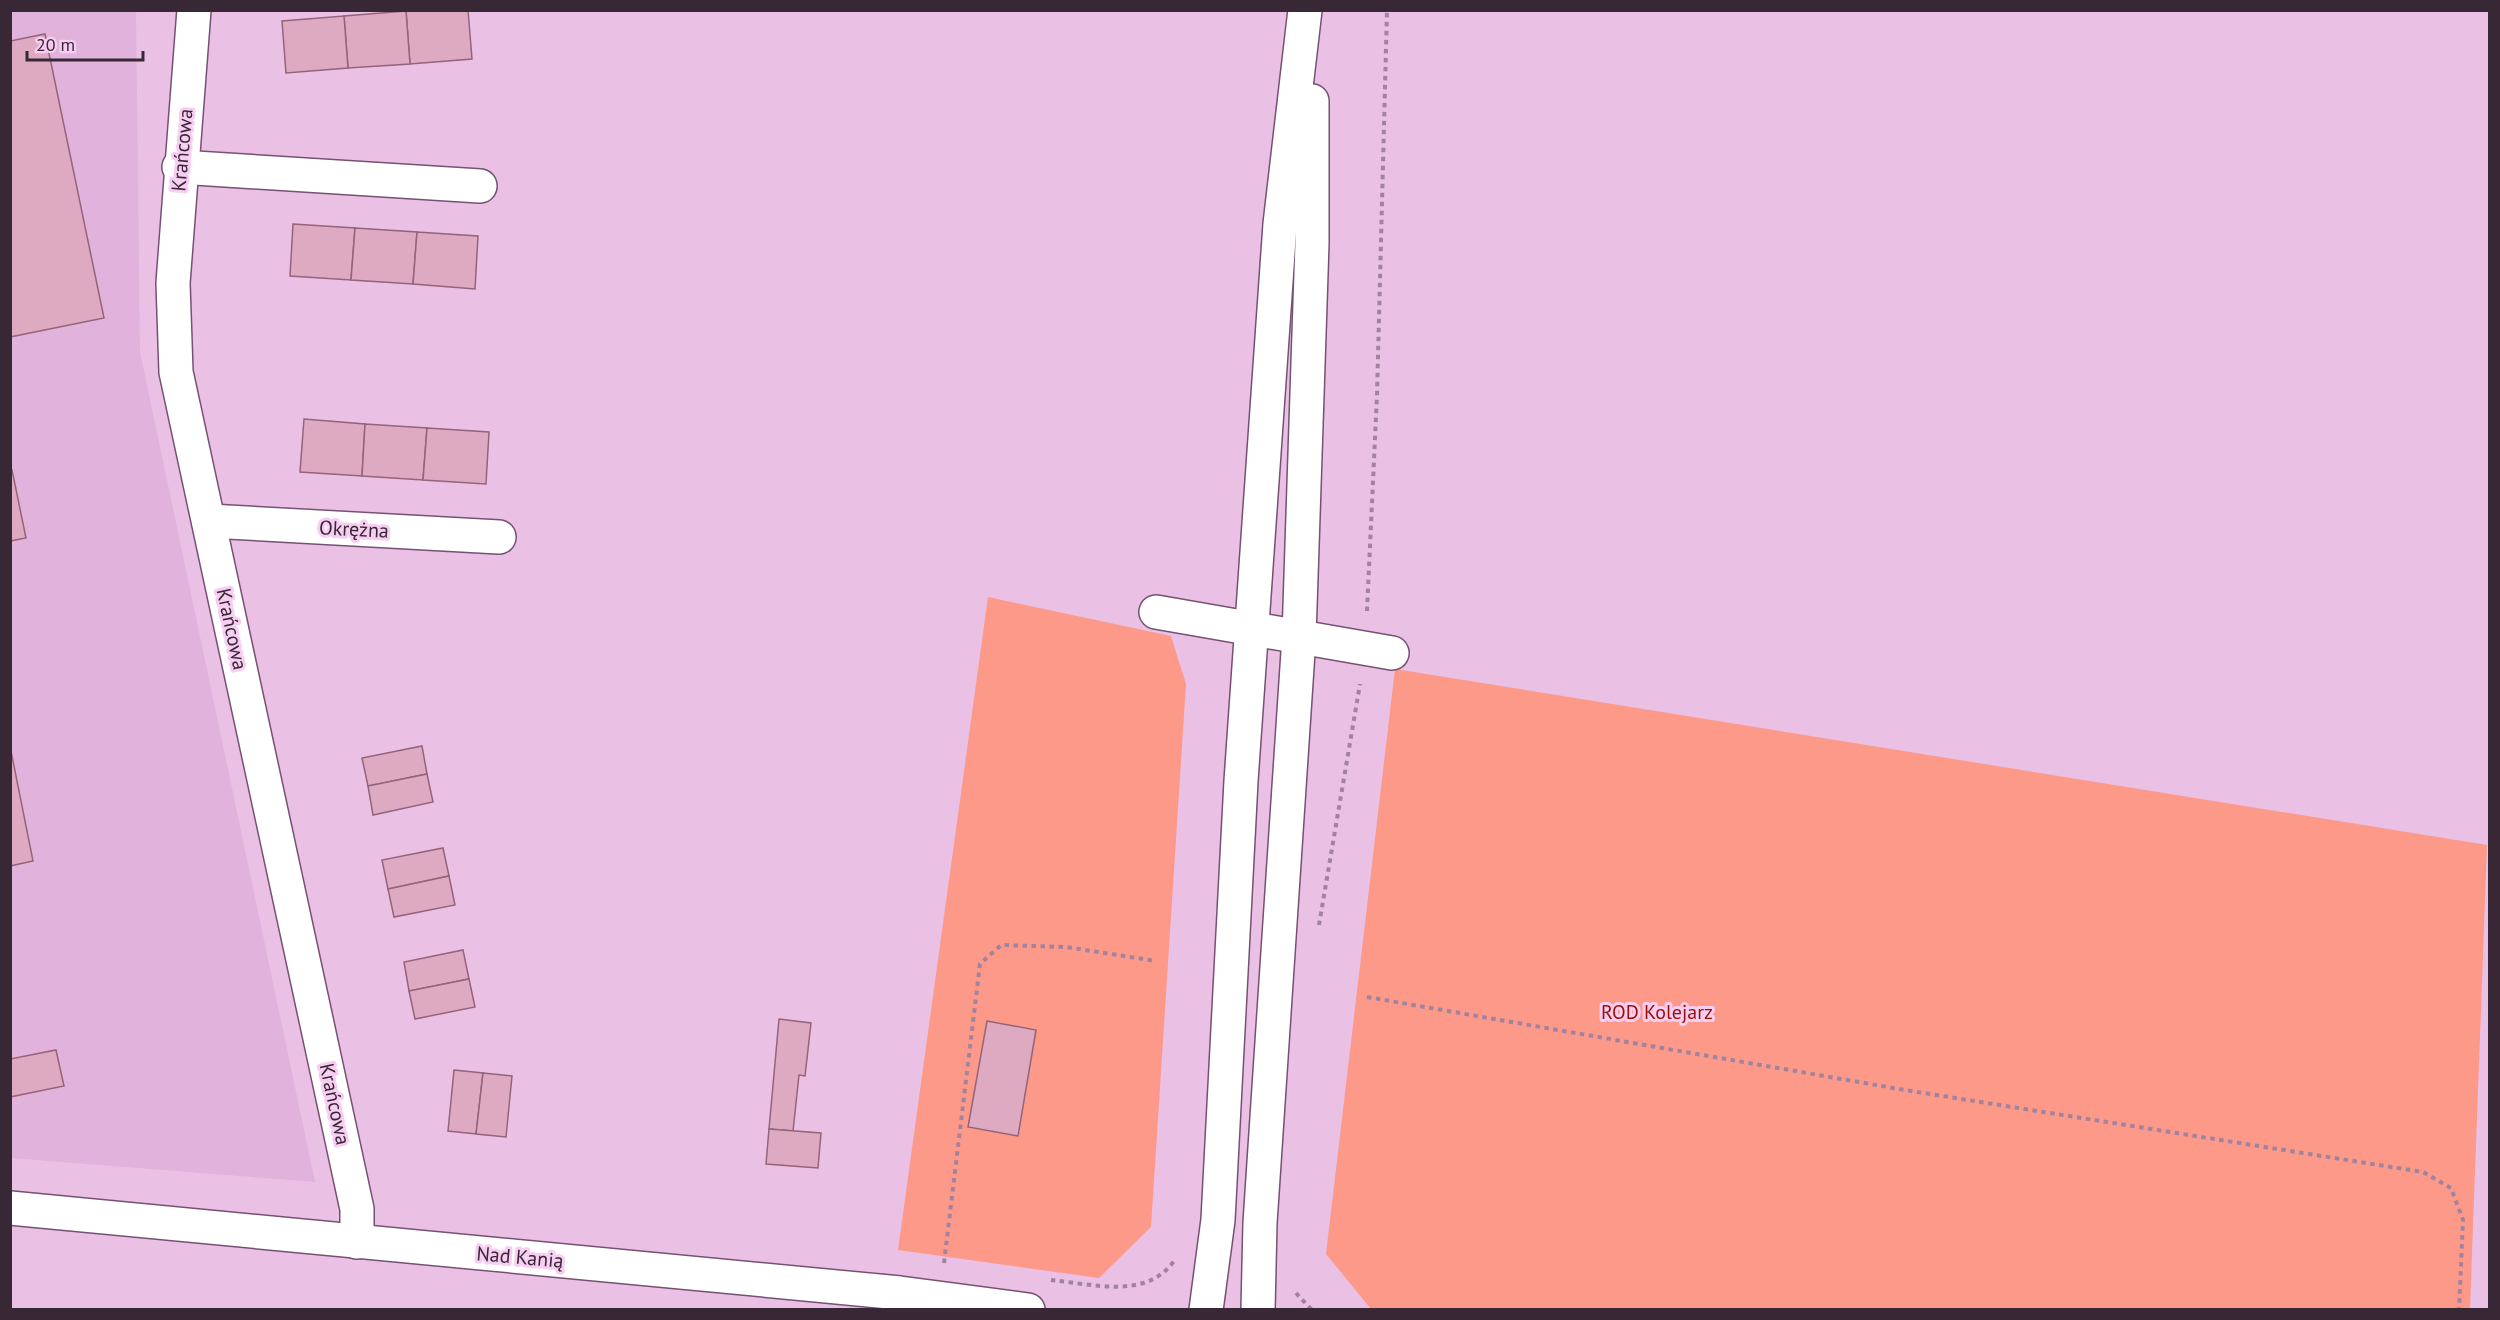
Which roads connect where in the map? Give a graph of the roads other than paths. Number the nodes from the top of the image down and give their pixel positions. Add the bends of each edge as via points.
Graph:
1 (194, 10) edge
2 (1305, 10) edge
3 (1313, 10) edge
4 (179, 167) junction
5 (480, 186) dead end
6 (209, 521) junction
7 (499, 537) dead end
8 (1156, 612) dead end
9 (1253, 629) junction
10 (1299, 637) junction
11 (1392, 653) dead end
12 (10, 1208) edge
13 (357, 1242) junction
14 (1028, 1310) edge
15 (1206, 1310) edge
16 (1258, 1310) edge

1 - 4 street, Krańcowa
2 - 9 street via 1280,224
3 - 10 street via 1312,243
4 - 5 street
4 - 6 street, Krańcowa via 172,283 176,372
6 - 7 street, Okrężna
6 - 13 street, Krańcowa via 357,1209
8 - 9 street
9 - 10 street
9 - 15 street via 1218,1220
10 - 11 street
10 - 16 street via 1260,1223
12 - 13 street, Nad Kanią
13 - 14 street, Nad Kanią

